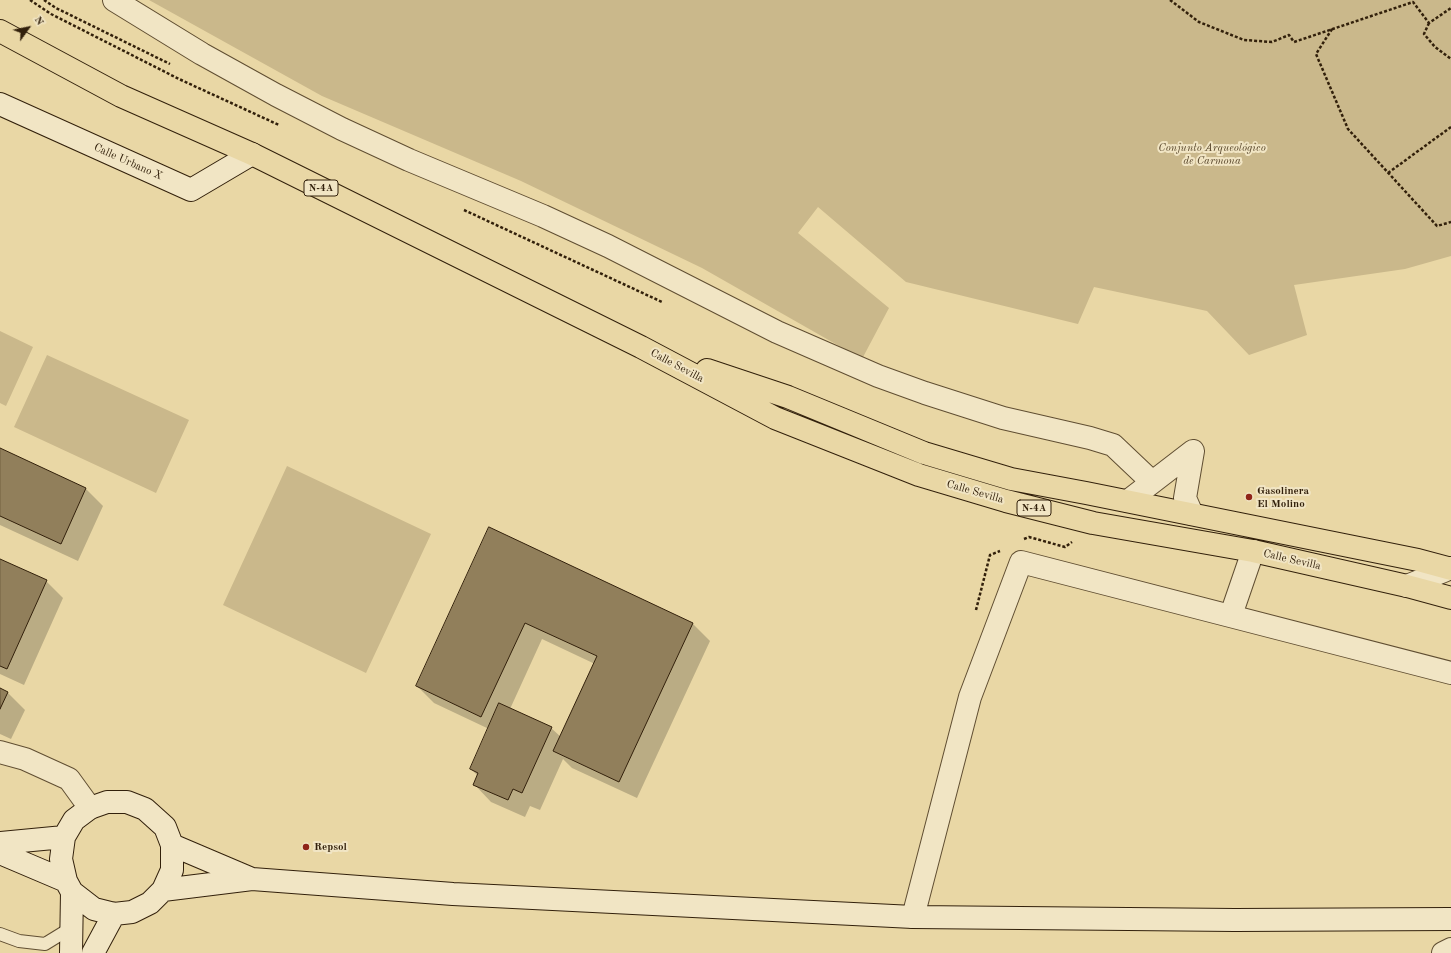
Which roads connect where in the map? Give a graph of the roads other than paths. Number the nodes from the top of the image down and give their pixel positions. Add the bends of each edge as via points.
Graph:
1 (114, 0) edge
2 (0, 31) edge
3 (0, 104) edge
4 (252, 154) junction
5 (640, 347) junction
6 (1152, 482) junction
7 (1128, 501) junction
8 (1192, 514) junction
9 (1252, 551) junction
10 (1451, 569) edge
11 (1407, 586) junction
12 (1451, 598) edge
13 (1231, 615) junction
14 (1451, 673) edge
15 (0, 752) edge
16 (90, 808) junction
17 (64, 837) junction
18 (172, 845) junction
19 (0, 851) edge
20 (252, 879) junction
21 (69, 887) junction
22 (163, 890) junction
23 (114, 914) junction
24 (913, 917) junction
25 (1451, 920) edge
26 (71, 928) junction
27 (0, 934) edge
28 (1451, 949) edge
29 (70, 953) edge
30 (93, 953) edge
31 (1443, 953) edge

1 - 6 street via 202,54 342,129 608,246 777,332 925,393 1003,418 1114,445
2 - 4 highway, N-4A via 121,96
3 - 4 street, Calle Urbano X via 190,190
4 - 5 highway, N-4A
5 - 7 highway, Calle Sevilla / N-4A via 788,397 924,454 1011,479
5 - 9 highway, Calle Sevilla / N-4A via 775,418 919,475 1080,520
6 - 7 street
6 - 8 street via 1192,451 1185,498
7 - 8 highway, Calle Sevilla / N-4A
8 - 10 highway, Calle Sevilla / N-4A
9 - 11 highway, Calle Sevilla / N-4A
9 - 13 street
10 - 11 street
11 - 12 highway, Calle Sevilla / N-4A
13 - 14 street
13 - 24 street via 1021,562 970,697
15 - 16 street via 25,759 69,778
16 - 17 street via 74,820
16 - 18 street via 107,802 127,802 145,809 164,827
17 - 19 street
17 - 21 street via 61,858
18 - 20 street
18 - 22 street via 172,870
19 - 21 street
20 - 22 street
20 - 24 street via 453,894
21 - 23 street via 94,909
21 - 26 street
22 - 23 street via 150,903 132,912
23 - 30 street
24 - 25 street
26 - 27 lane via 45,944 19,941
26 - 29 street
28 - 31 street

